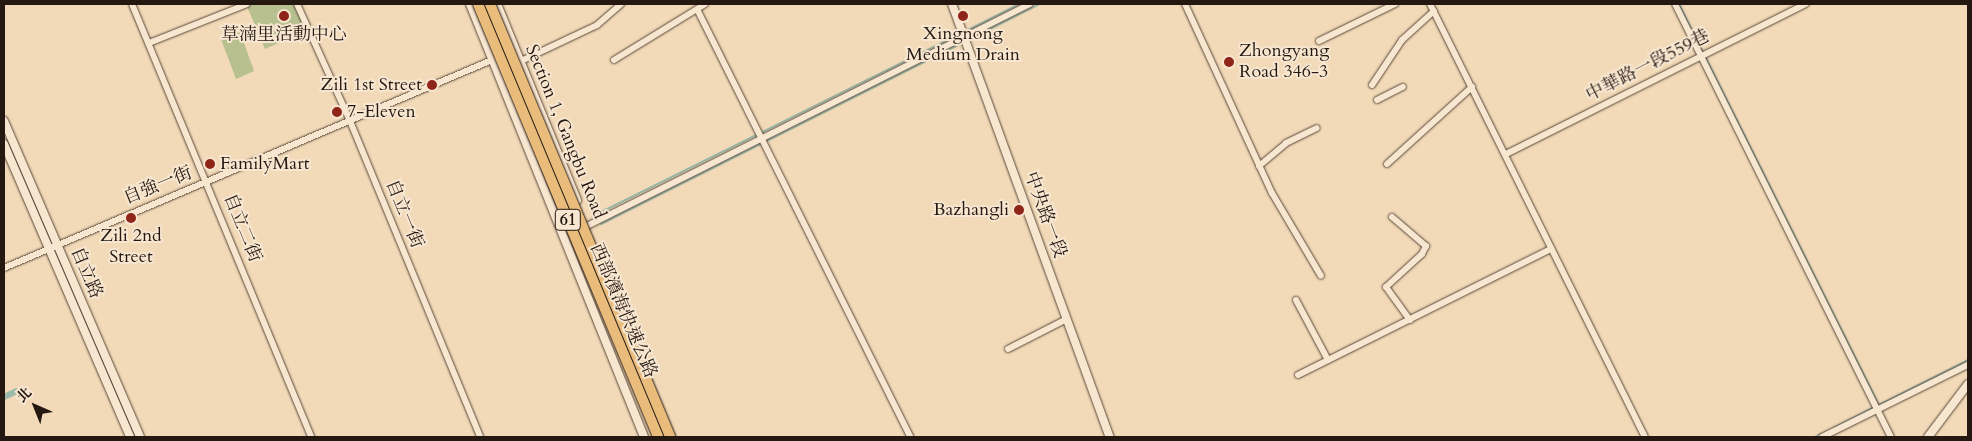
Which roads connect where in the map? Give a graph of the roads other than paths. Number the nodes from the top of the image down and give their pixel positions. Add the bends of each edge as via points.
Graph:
1 (132, 4) edge
2 (246, 4) edge
3 (297, 4) edge
4 (470, 4) edge
5 (478, 4) edge
6 (490, 4) edge
7 (497, 4) edge
8 (621, 4) edge
9 (705, 4) edge
10 (952, 4) edge
11 (1030, 4) edge
12 (1185, 4) edge
13 (1395, 4) edge
14 (1430, 4) edge
15 (1675, 4) edge
16 (1805, 4) edge
17 (698, 11) junction
18 (1434, 11) junction
19 (964, 36) junction
20 (1319, 41) dead end
21 (149, 43) junction
22 (516, 50) junction
23 (1701, 56) junction
24 (492, 60) junction
25 (614, 60) dead end
26 (521, 61) junction
27 (1372, 85) dead end
28 (1403, 87) dead end
29 (1472, 87) junction
30 (1376, 100) dead end
31 (4, 121) edge
32 (350, 121) junction
33 (1317, 128) dead end
34 (762, 139) junction
35 (4, 144) edge
36 (1506, 154) junction
37 (1387, 164) dead end
38 (1259, 166) junction
39 (208, 183) junction
40 (1392, 217) dead end
41 (587, 226) junction
42 (565, 238) junction
43 (56, 243) junction
44 (48, 247) junction
45 (1551, 249) junction
46 (4, 268) edge
47 (1321, 276) dead end
48 (1296, 300) dead end
49 (1067, 319) junction
50 (1410, 320) junction
51 (1008, 349) dead end
52 (1328, 360) junction
53 (1968, 365) edge
54 (1298, 375) dead end
55 (1968, 384) edge
56 (1878, 410) junction
57 (130, 437) edge
58 (140, 437) edge
59 (311, 437) edge
60 (480, 437) edge
61 (644, 437) edge
62 (658, 437) edge
63 (670, 437) edge
64 (675, 437) edge
65 (910, 437) edge
66 (1108, 437) edge
67 (1645, 437) edge
68 (1822, 437) edge
69 (1891, 437) edge
70 (1928, 437) edge

1 - 21 street, 自立二街
2 - 21 street
3 - 32 street, 自立一街
4 - 24 street
5 - 62 highway, 西部濱海快速公路 / 61, bridge
6 - 63 highway, 西部濱海快速公路 / 61, bridge
7 - 22 street, Section 1, Gangbu Road
8 - 26 street via 597,25
9 - 17 street
10 - 19 street, 中央路一段
11 - 19 street
12 - 38 street
13 - 20 street
14 - 18 street
15 - 23 street
16 - 23 street, 中華路一段559巷
17 - 25 street
17 - 34 street
18 - 27 street via 1402,40
18 - 29 street
19 - 34 street
19 - 49 street, 中央路一段
21 - 39 street, 自立二街
22 - 24 street, 自強一街
22 - 26 street, Section 1, Gangbu Road
23 - 36 street, 中華路一段559巷
23 - 56 street
24 - 32 street, 自強一街
24 - 42 street
26 - 41 street, Section 1, Gangbu Road
28 - 30 street
29 - 36 street
29 - 37 street
31 - 43 street, 自立路
32 - 39 street, 自強一街
32 - 60 street, 自立一街
33 - 38 street via 1286,143
34 - 41 street
34 - 65 street
35 - 44 street, 自立路
36 - 45 street
38 - 47 street
39 - 43 street, 自強一街
39 - 59 street, 自立二街
40 - 50 street via 1426,246 1422,254 1386,287
41 - 42 street
41 - 64 street, Section 1, Gangbu Road
42 - 61 street
43 - 44 street, 自強一街
43 - 58 street, 自立路
44 - 46 street, 自強一街
44 - 57 street, 自立路
45 - 50 street
45 - 67 street
48 - 52 street
49 - 51 street
49 - 66 street, 中央路一段
50 - 52 street
52 - 54 street
53 - 56 street
55 - 70 street
56 - 68 street
56 - 69 street

